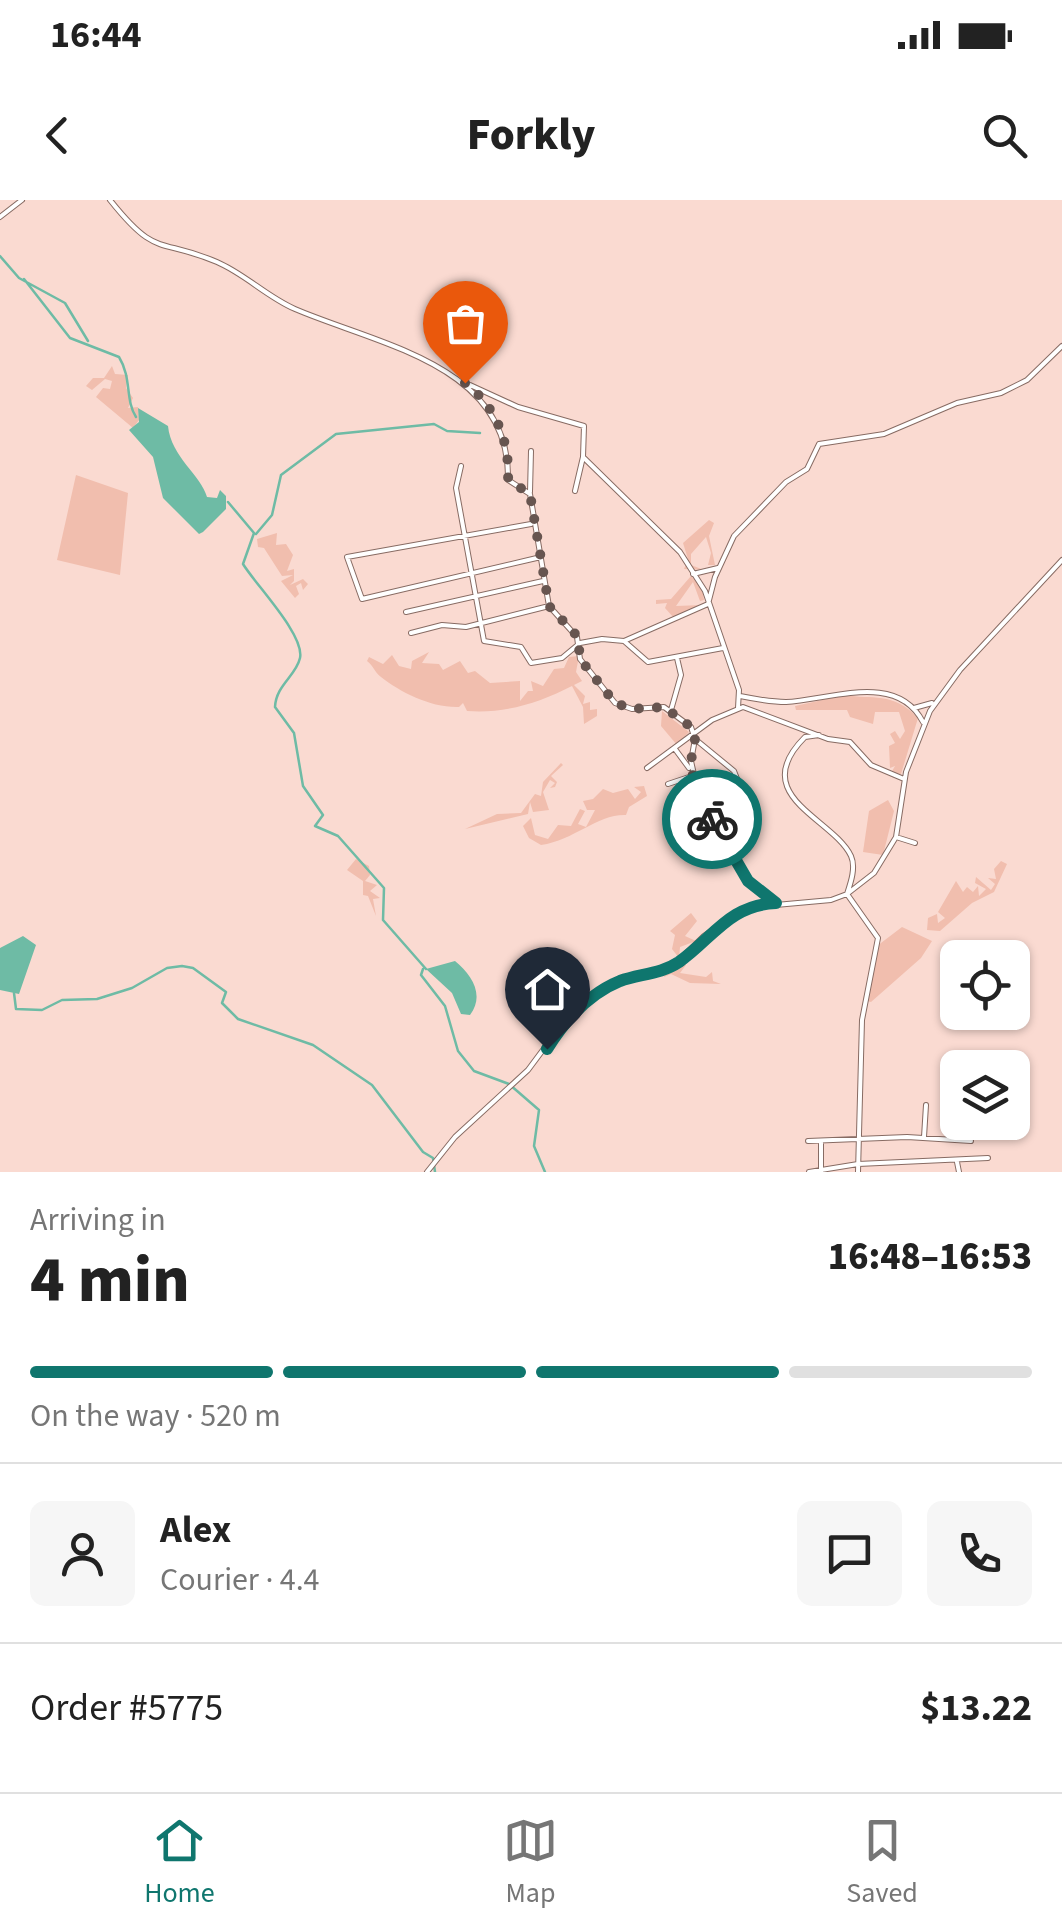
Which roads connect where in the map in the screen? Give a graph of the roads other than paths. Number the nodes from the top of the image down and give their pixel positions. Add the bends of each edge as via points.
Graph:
1 (22, 200) edge
2 (110, 200) edge
3 (0, 217) edge
4 (1062, 346) edge
5 (465, 383) junction
6 (531, 452) dead end
7 (583, 457) junction
8 (461, 466) dead end
9 (575, 491) dead end
10 (530, 494) junction
11 (532, 524) junction
12 (465, 534) junction
13 (541, 557) junction
14 (1062, 560) edge
15 (719, 567) junction
16 (472, 572) junction
17 (693, 574) junction
18 (543, 581) junction
19 (476, 596) junction
20 (708, 604) junction
21 (549, 606) junction
22 (406, 612) dead end
23 (481, 623) junction
24 (412, 634) dead end
25 (580, 642) junction
26 (624, 642) junction
27 (723, 648) junction
28 (676, 658) junction
29 (740, 696) junction
30 (938, 699) junction
31 (738, 708) junction
32 (914, 708) junction
33 (671, 710) junction
34 (924, 723) junction
35 (819, 735) junction
36 (694, 736) junction
37 (675, 748) junction
38 (647, 768) dead end
39 (693, 774) junction
40 (904, 779) junction
41 (668, 784) dead end
42 (746, 804) dead end
43 (896, 836) junction
44 (915, 844) dead end
45 (847, 894) junction
46 (776, 903) junction
47 (926, 1105) dead end
48 (924, 1137) junction
49 (858, 1138) junction
50 (808, 1141) dead end
51 (821, 1141) junction
52 (972, 1141) dead end
53 (988, 1158) dead end
54 (957, 1162) junction
55 (858, 1164) junction
56 (916, 1164) junction
57 (821, 1171) edge
58 (427, 1172) edge
59 (809, 1172) edge
60 (858, 1172) edge
61 (918, 1172) edge
62 (958, 1172) edge

1 - 3 street
2 - 5 street via 152,244 218,262 288,306 384,342
4 - 15 street via 1027,380 1001,393 957,402 884,434 819,444 804,472 743,523
5 - 7 street via 584,426
5 - 10 street via 497,422 510,463 508,480
6 - 10 street
7 - 9 street
7 - 17 street via 674,543
8 - 12 street via 456,488
10 - 11 street
11 - 12 street
11 - 13 street
12 - 16 street
12 - 16 street via 347,557 362,599
13 - 16 street
13 - 18 street
14 - 30 street
15 - 17 street
15 - 20 street
16 - 19 street
17 - 20 street
18 - 19 street
18 - 21 street
19 - 22 street
19 - 23 street
20 - 26 street
20 - 27 street
21 - 23 street
21 - 25 street
23 - 24 street
23 - 25 street via 484,641 520,647 531,663 562,658
25 - 26 street
25 - 33 street via 580,659 615,703
26 - 28 street via 641,660
27 - 28 street
27 - 29 street
28 - 33 street via 681,675
29 - 31 street
29 - 32 street via 784,702 868,692
30 - 32 street
30 - 34 street
31 - 35 street via 753,707
31 - 36 street
32 - 34 street
33 - 36 street
34 - 40 street
35 - 40 street via 850,742 871,765
35 - 45 street via 801,740 787,778 800,810 850,854
36 - 37 street
36 - 39 street
36 - 42 street via 734,771
37 - 38 street
37 - 39 street
39 - 41 street
39 - 46 street via 700,801 738,867 759,894
40 - 43 street
43 - 44 street
43 - 45 street via 880,867
45 - 46 street via 818,903
45 - 49 street via 878,944 862,1020
46 - 58 street via 744,908 675,964 619,982 581,1006
47 - 48 street
48 - 49 street
48 - 52 street
49 - 51 street
49 - 55 street
50 - 51 street
51 - 57 street
53 - 54 street
54 - 56 street
54 - 62 street
55 - 56 street
55 - 57 street
55 - 60 street
56 - 61 street
57 - 59 street

